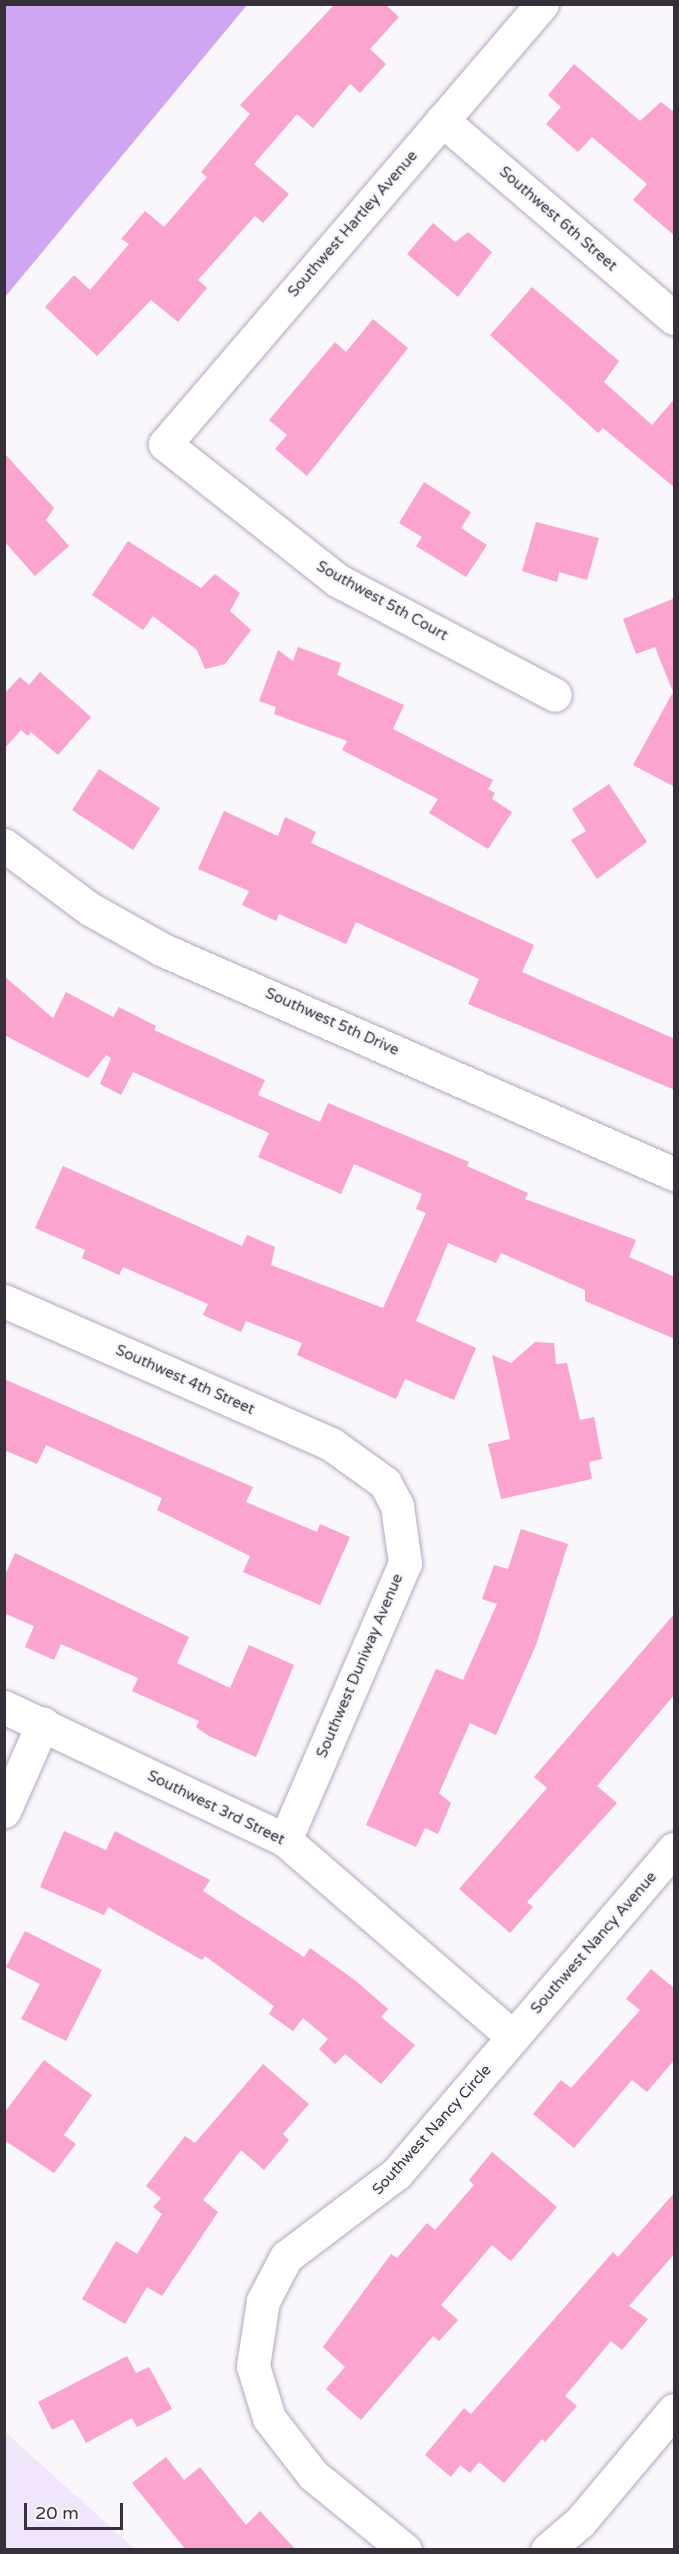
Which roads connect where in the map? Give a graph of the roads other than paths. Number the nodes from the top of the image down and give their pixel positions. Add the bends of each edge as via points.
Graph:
1 (542, 4) edge
2 (442, 120) junction
3 (675, 318) edge
4 (165, 444) joint
5 (555, 695) dead end
6 (4, 845) edge
7 (675, 1174) edge
8 (4, 1301) edge
9 (363, 1462) joint
10 (4, 1707) edge
11 (43, 1723) junction
12 (4, 1811) edge
13 (285, 1840) junction
14 (675, 1850) edge
15 (513, 2037) junction
16 (675, 2410) edge
17 (405, 2550) edge
18 (547, 2550) edge

1 - 2 street, Southwest Hartley Avenue
2 - 3 street, Southwest 6th Street
2 - 4 street, Southwest Hartley Avenue
4 - 5 street, Southwest 5th Court via 337,580
6 - 7 street, Southwest 5th Drive via 90,909 163,950
8 - 9 street, Southwest 4th Street
9 - 13 street, Southwest Duniway Avenue via 385,1483 397,1506 405,1563
10 - 11 street, Southwest 3rd Street
11 - 12 street
11 - 13 street, Southwest 3rd Street
13 - 15 street, Southwest 3rd Street
14 - 15 street, Southwest Nancy Avenue
15 - 17 street, Southwest Nancy Circle via 397,2173 369,2199 286,2257 263,2301 253,2366 269,2418 313,2475
16 - 18 street via 580,2522

